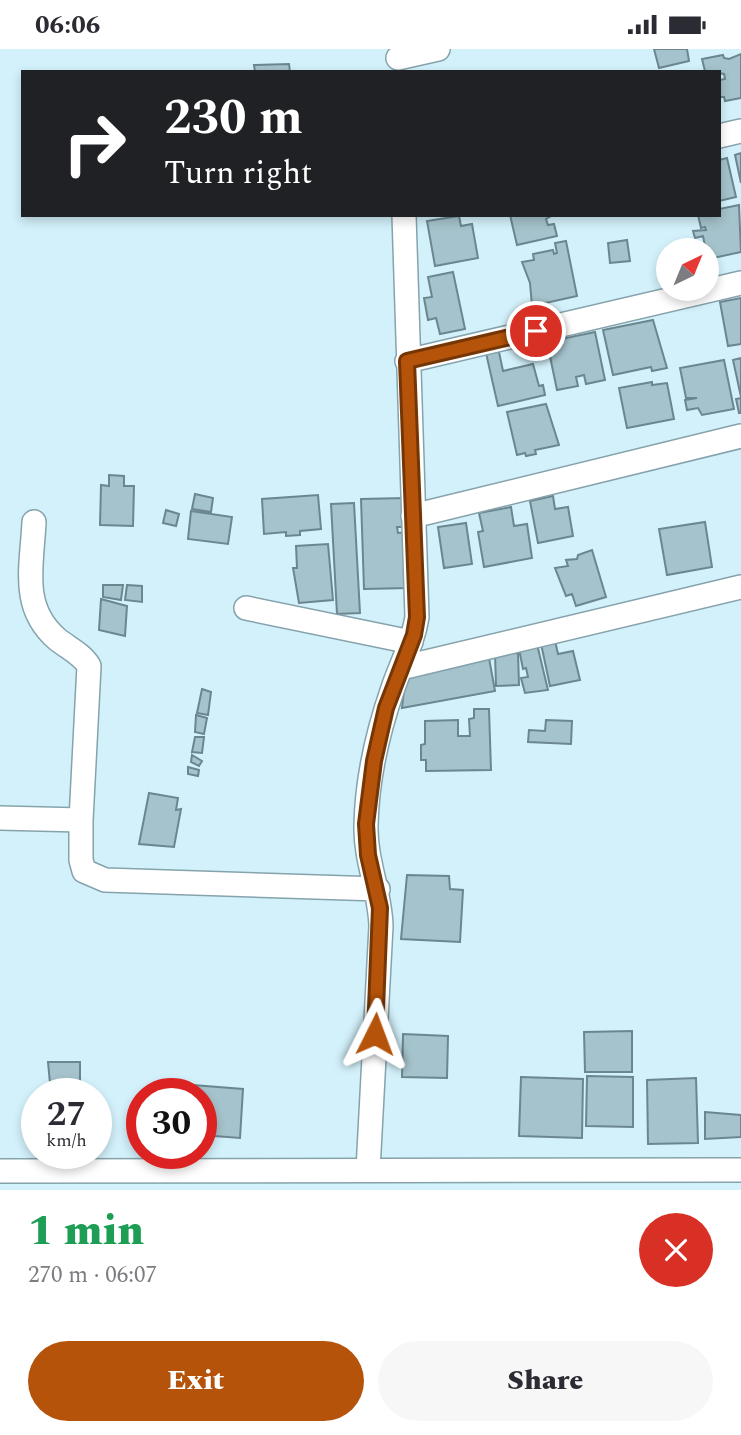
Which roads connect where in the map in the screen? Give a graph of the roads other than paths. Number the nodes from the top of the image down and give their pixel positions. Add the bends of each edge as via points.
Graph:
1 (438, 49) edge
2 (398, 60) edge
3 (741, 131) edge
4 (721, 136) edge
5 (404, 217) edge
6 (741, 283) edge
7 (407, 361) junction
8 (741, 436) edge
9 (413, 516) junction
10 (34, 522) dead end
11 (741, 587) edge
12 (246, 608) dead end
13 (411, 642) junction
14 (401, 668) junction
15 (0, 818) edge
16 (81, 820) junction
17 (378, 889) junction
18 (368, 1170) junction
19 (741, 1170) edge
20 (0, 1171) edge

1 - 2 street
3 - 4 street
5 - 7 street
6 - 7 street
7 - 9 street
8 - 9 street
9 - 13 street via 417,617
10 - 16 street via 31,600 35,615 89,666
11 - 14 street
12 - 13 street
13 - 14 street
14 - 17 street via 374,761 366,824 368,855
15 - 16 street
16 - 17 street via 85,871 105,880
17 - 18 street
18 - 19 street
18 - 20 street

